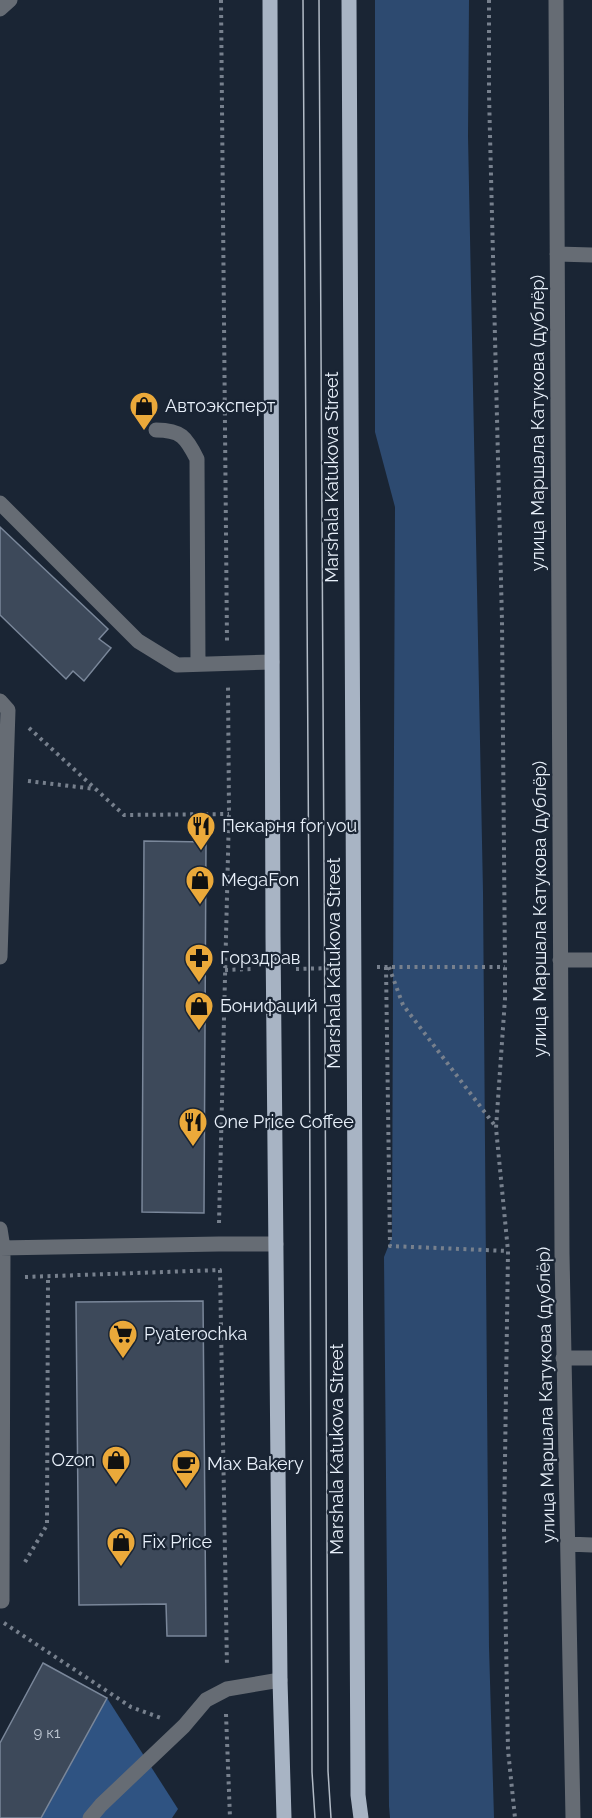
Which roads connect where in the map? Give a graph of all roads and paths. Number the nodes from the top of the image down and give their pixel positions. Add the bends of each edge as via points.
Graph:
1 (10, 0) edge
2 (220, 0) edge
3 (270, 0) edge
4 (349, 0) edge
5 (489, 0) edge
6 (556, 0) edge
7 (0, 9) edge
8 (557, 254) junction
9 (592, 255) edge
10 (156, 430) dead end
11 (0, 503) edge
12 (272, 662) junction
13 (227, 663) junction
14 (198, 664) junction
15 (4, 705) edge
16 (6, 778) junction
17 (96, 790) junction
18 (229, 814) junction
19 (0, 957) edge
20 (560, 960) junction
21 (592, 960) edge
22 (387, 967) junction
23 (505, 967) junction
24 (355, 968) junction
25 (273, 969) junction
26 (225, 970) junction
27 (496, 1128) junction
28 (220, 1223) dead end
29 (0, 1229) edge
30 (276, 1244) junction
31 (1, 1248) edge
32 (508, 1251) junction
33 (3, 1277) junction
34 (48, 1277) junction
35 (563, 1358) junction
36 (592, 1358) edge
37 (568, 1544) junction
38 (592, 1545) edge
39 (24, 1563) dead end
40 (1, 1604) edge
41 (0, 1620) edge
42 (280, 1680) junction
43 (227, 1689) junction
44 (184, 1726) junction
45 (90, 1818) edge
46 (230, 1818) edge
47 (284, 1818) edge
48 (361, 1818) edge
49 (515, 1818) edge
50 (573, 1818) edge

1 - 7 street
2 - 13 path
3 - 12 main road
4 - 24 main road, Marshala Katukova Street
5 - 23 path
6 - 8 street, улица Маршала Катукова (дублёр)
8 - 9 street
8 - 20 street, улица Маршала Катукова (дублёр)
10 - 14 street via 180,434 198,459
11 - 14 street via 138,641 177,665
12 - 13 street
12 - 25 main road
13 - 14 street
13 - 18 path
15 - 16 street
15 - 17 path
16 - 17 path
16 - 19 street
17 - 18 path via 124,815
18 - 26 path
20 - 21 street
20 - 35 street, улица Маршала Катукова (дублёр)
22 - 23 path
22 - 24 path
22 - 27 path via 402,1005
22 - 32 path via 390,1246
23 - 27 path
24 - 25 path
24 - 48 main road, Marshala Katukova Street
25 - 26 path
25 - 30 main road
26 - 28 path
27 - 32 path
29 - 31 street
30 - 31 street
30 - 42 main road
31 - 33 street
32 - 49 path via 504,1529 508,1750
33 - 34 path
33 - 40 street
34 - 39 path via 46,1525
34 - 43 path via 220,1270
35 - 36 street
35 - 37 street, улица Маршала Катукова (дублёр)
37 - 38 street
37 - 50 street, улица Маршала Катукова (дублёр)
41 - 44 path via 131,1707
42 - 43 street
42 - 47 main road
43 - 44 street via 206,1700
43 - 46 path
44 - 45 street

